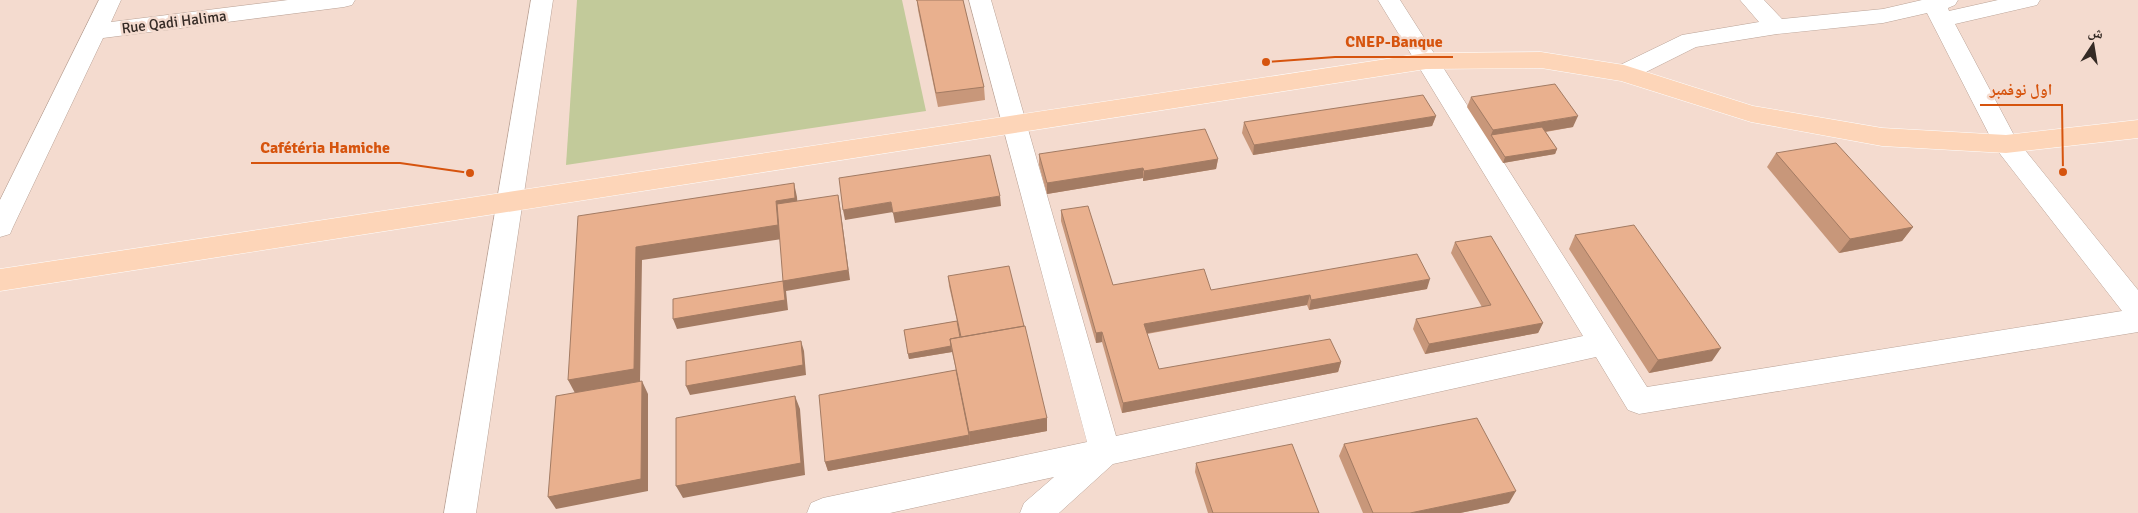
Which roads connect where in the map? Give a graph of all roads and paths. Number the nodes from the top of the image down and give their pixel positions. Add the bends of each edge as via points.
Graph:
1 (110, 0) edge
2 (344, 0) edge
3 (542, 0) edge
4 (980, 0) edge
5 (1389, 0) edge
6 (1751, 0) edge
7 (2029, 0) edge
8 (1940, 6) edge
9 (1777, 27) junction
10 (94, 32) junction
11 (1426, 61) junction
12 (1624, 72) junction
13 (1016, 125) junction
14 (2138, 129) edge
15 (2006, 144) junction
16 (510, 202) junction
17 (0, 227) edge
18 (0, 280) edge
19 (2138, 311) edge
20 (2138, 320) edge
21 (1604, 343) junction
22 (1106, 452) junction
23 (460, 513) edge
24 (823, 513) edge
25 (1036, 513) edge

1 - 10 street
2 - 10 street, Rue Qadi Halima
3 - 16 street
4 - 13 street
5 - 11 street
6 - 9 street
7 - 8 street
8 - 9 street via 1882,16
8 - 15 street
9 - 12 street via 1690,40
10 - 17 street
11 - 12 main road via 1541,60
11 - 13 main road
11 - 21 street
12 - 15 main road via 1751,114 1882,137
13 - 16 main road
13 - 22 street
14 - 15 main road
15 - 19 street
16 - 18 main road
16 - 23 street
20 - 21 street via 1639,401
21 - 22 street
22 - 24 street
22 - 25 street

